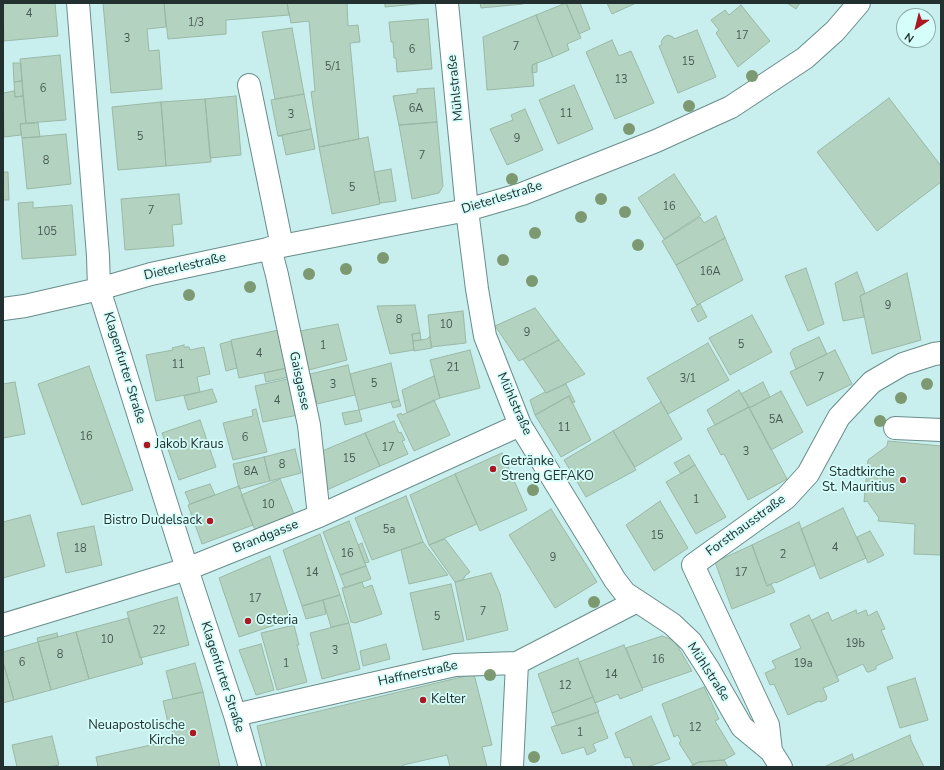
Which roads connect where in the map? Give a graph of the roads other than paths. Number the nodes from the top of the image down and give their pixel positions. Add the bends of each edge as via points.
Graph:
1 (78, 3) edge
2 (448, 3) edge
3 (859, 3) edge
4 (249, 85) dead end
5 (467, 210) junction
6 (276, 247) junction
7 (99, 289) junction
8 (3, 308) edge
9 (941, 353) edge
10 (520, 425) junction
11 (895, 428) dead end
12 (941, 430) edge
13 (319, 516) junction
14 (187, 569) junction
15 (637, 601) junction
16 (3, 625) edge
17 (517, 663) junction
18 (235, 715) junction
19 (776, 759) edge
20 (250, 767) edge
21 (512, 767) edge

1 - 7 street, Klagenfurter Straße
2 - 5 street, Mühlstraße
3 - 5 street, Dieterlestraße via 835,31 805,58 731,107 656,141 537,188
4 - 6 street, Gaisgasse
5 - 6 street, Dieterlestraße
5 - 10 street, Mühlstraße via 485,336
6 - 7 street, Dieterlestraße via 151,274
6 - 13 street, Gaisgasse via 277,275 309,425
7 - 8 street, Dieterlestraße via 25,306
7 - 14 street, Klagenfurter Straße
9 - 19 street, Forsthausstraße via 903,364 872,382 839,417 808,474 786,498 693,565 768,725
10 - 13 street, Brandgasse
10 - 15 street, Mühlstraße via 615,580 625,593
11 - 12 street
13 - 14 street, Brandgasse
14 - 16 street, Brandgasse
14 - 18 street, Klagenfurter Straße
15 - 17 street, Haffnerstraße
15 - 19 street, Mühlstraße via 672,624 691,642 742,727
17 - 18 street, Haffnerstraße via 455,664
17 - 21 street
18 - 20 street, Klagenfurter Straße

